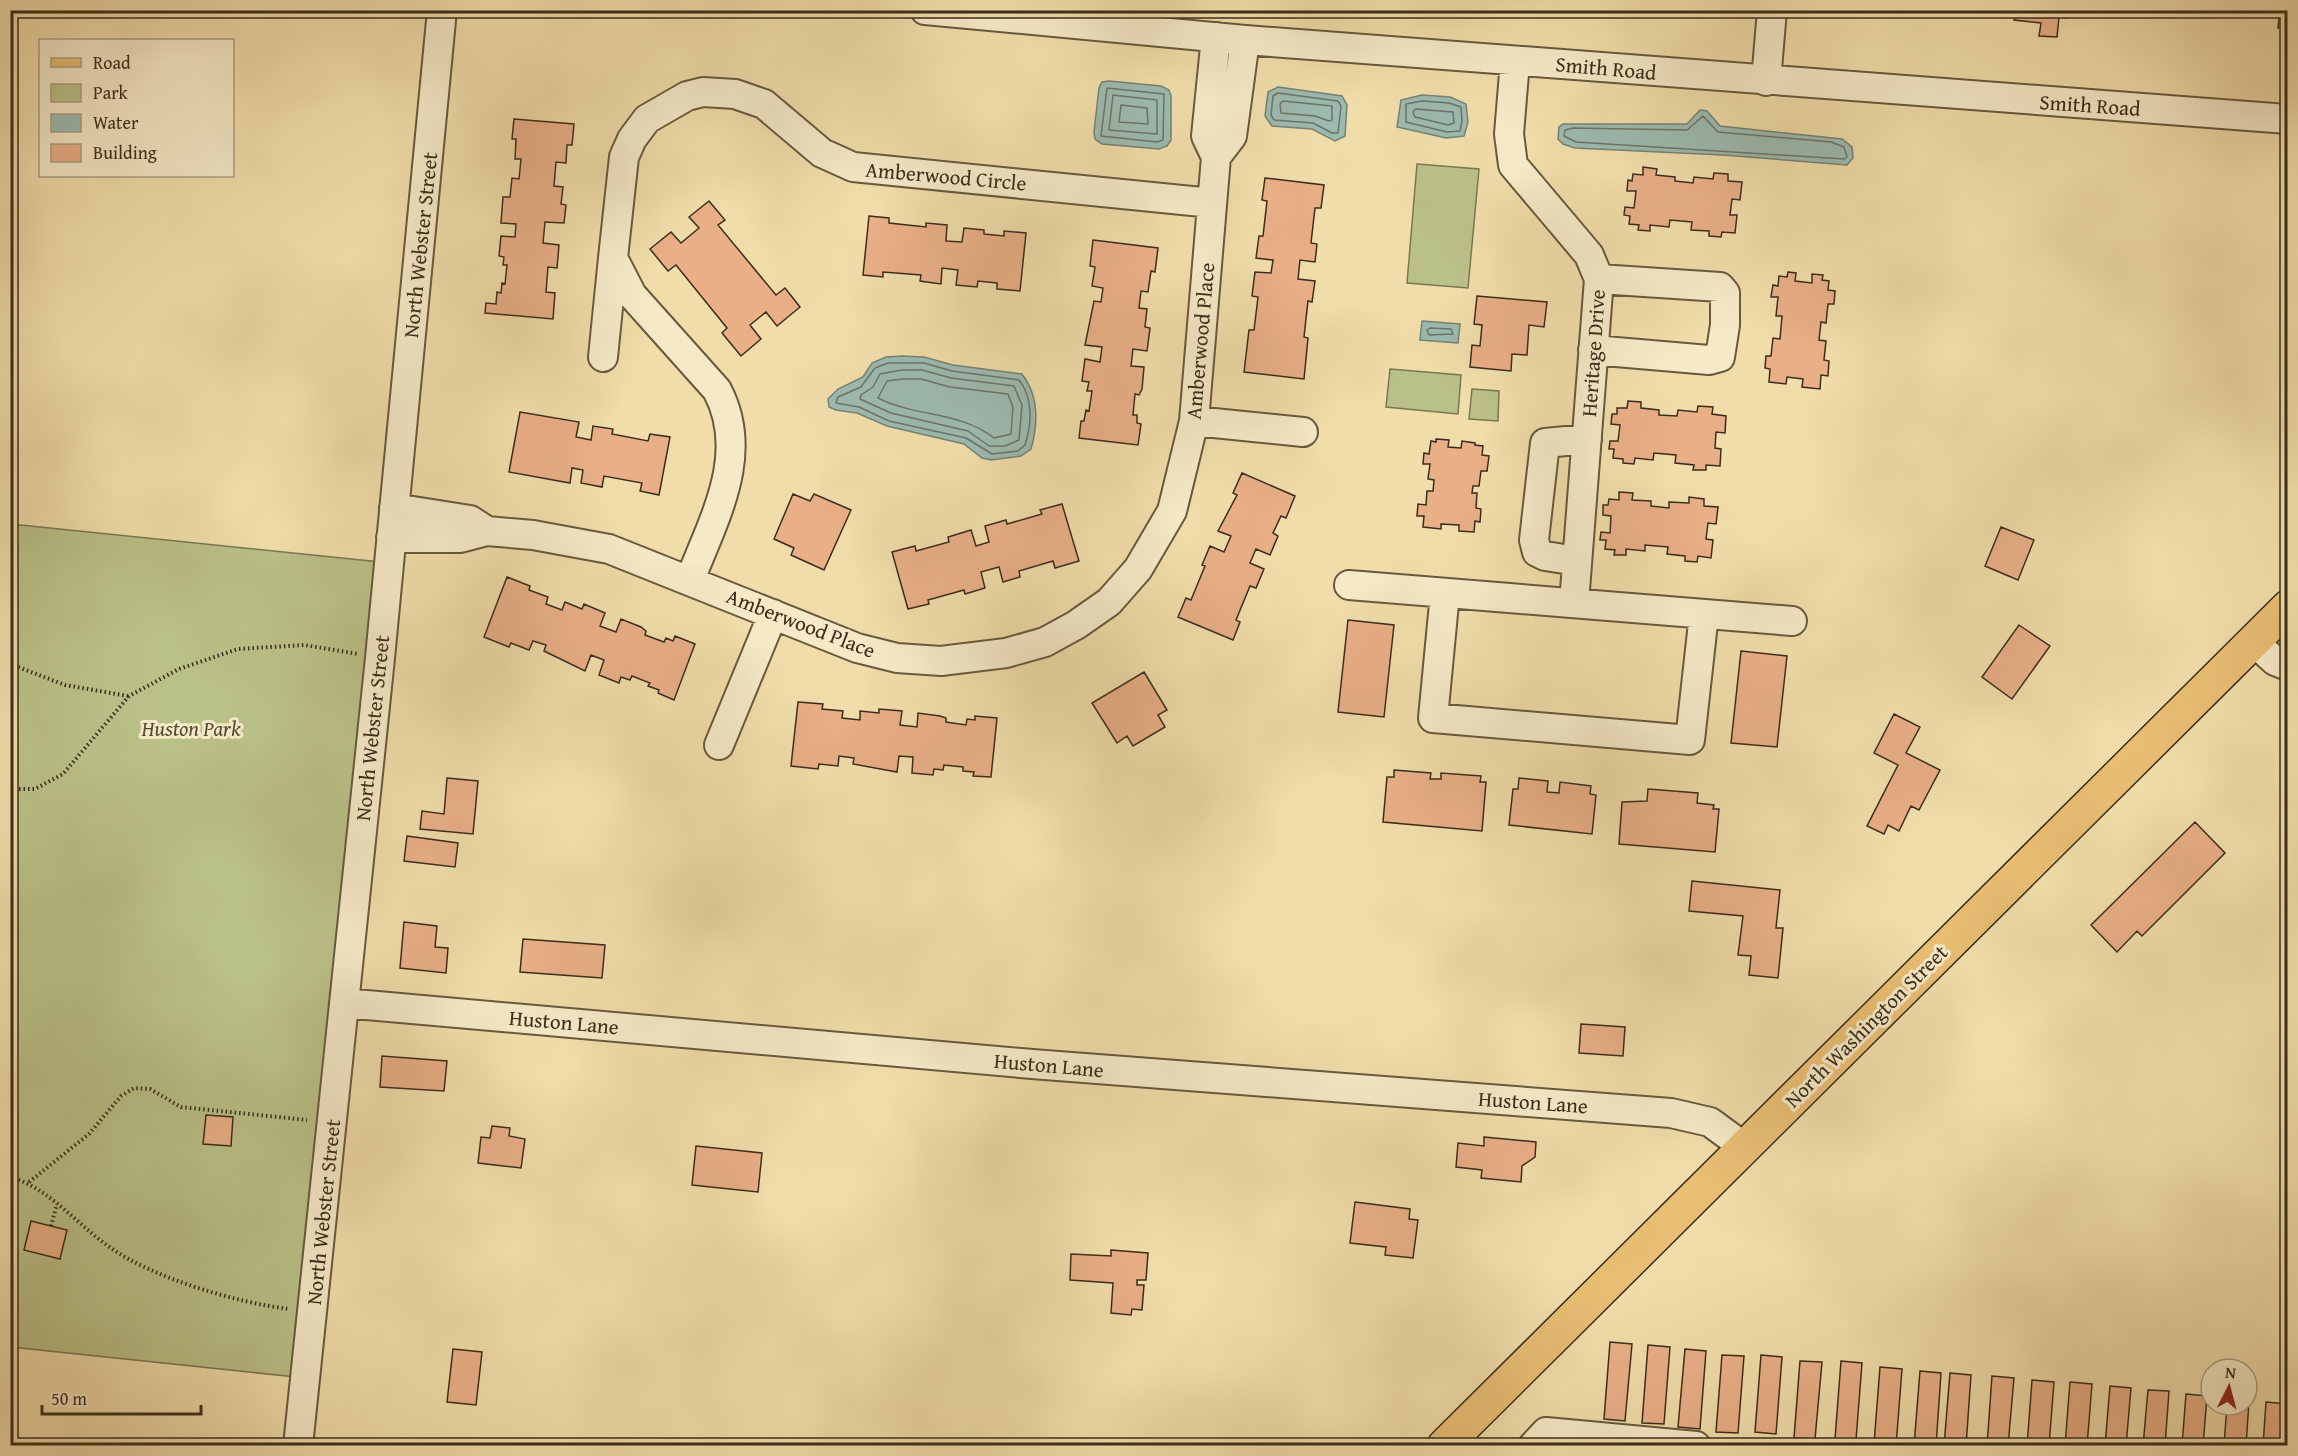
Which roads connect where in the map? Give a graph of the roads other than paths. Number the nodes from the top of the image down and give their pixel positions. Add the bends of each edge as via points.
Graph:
1 (442, 10) edge
2 (925, 10) edge
3 (1772, 10) edge
4 (1216, 37) junction
5 (1245, 40) junction
6 (1515, 61) junction
7 (1766, 81) junction
8 (2288, 119) edge
9 (1216, 157) junction
10 (1212, 203) junction
11 (613, 258) junction
12 (1599, 279) junction
13 (1593, 350) junction
14 (603, 357) dead end
15 (1194, 421) junction
16 (1303, 432) dead end
17 (1587, 439) junction
18 (394, 508) junction
19 (487, 531) junction
20 (391, 538) junction
21 (1577, 561) junction
22 (690, 580) junction
23 (1349, 585) dead end
24 (1445, 593) junction
25 (1575, 603) junction
26 (2288, 607) edge
27 (773, 614) junction
28 (1704, 614) junction
29 (1792, 621) dead end
30 (2253, 641) junction
31 (2288, 666) edge
32 (719, 745) dead end
33 (344, 1003) junction
34 (1744, 1147) junction
35 (298, 1446) edge
36 (1444, 1446) edge
37 (1533, 1446) edge
38 (1696, 1446) edge

1 - 18 street, North Webster Street
2 - 4 street, Smith Road
3 - 7 street
4 - 5 street, Smith Road
4 - 9 street, Amberwood Place via 1206,136
5 - 6 street, Smith Road
5 - 9 street, Amberwood Place via 1232,136
6 - 7 street, Smith Road
6 - 12 street, Heritage Drive via 1509,134 1513,165 1589,255
7 - 8 street, Smith Road
9 - 10 street, Amberwood Place
10 - 11 street, Amberwood Circle via 853,167 822,153 764,104 735,94 702,92 687,96 647,119 632,139 624,157
10 - 15 street, Amberwood Place
11 - 14 street, Amberwood Circle
11 - 22 street via 632,295 717,390 725,404 732,444 729,477
12 - 13 street, Heritage Drive
12 - 13 street via 1720,287 1725,292 1725,325 1720,357 1708,360
13 - 17 street, Heritage Drive
15 - 16 street
15 - 27 street, Amberwood Place via 1172,511 1138,569 1108,602 1045,642 1006,653 941,661 897,658 857,648
17 - 21 street, Heritage Drive
17 - 21 street via 1545,442 1534,540 1538,552 1545,556
18 - 19 street, Amberwood Place via 470,519
18 - 20 street, North Webster Street
19 - 20 street, Amberwood Place via 460,538
19 - 22 street, Amberwood Place via 609,549
20 - 33 street, North Webster Street
21 - 25 street, Heritage Drive
22 - 27 street, Amberwood Place
23 - 24 street
24 - 25 street
24 - 28 street via 1433,718 1690,740
25 - 28 street
26 - 30 main road, North Washington Street
27 - 32 street
28 - 29 street
30 - 31 street via 2275,661
30 - 34 main road, North Washington Street
33 - 34 street, Huston Lane via 1032,1064 1671,1113 1710,1122
33 - 35 street, North Webster Street
34 - 36 main road, North Washington Street
37 - 38 street via 1546,1432

